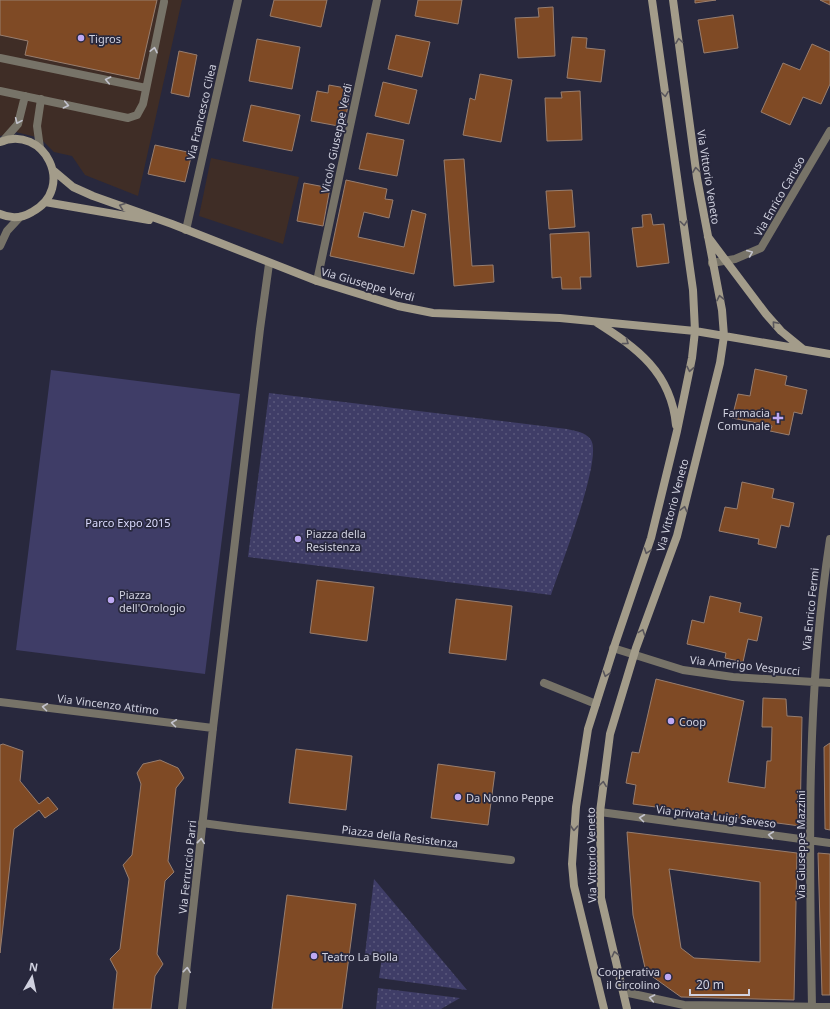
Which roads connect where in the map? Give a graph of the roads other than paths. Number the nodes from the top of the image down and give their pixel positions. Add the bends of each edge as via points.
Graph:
1 (238, 0) edge
2 (377, 0) edge
3 (652, 0) edge
4 (673, 0) edge
5 (164, 2) dead end
6 (0, 58) edge
7 (146, 88) junction
8 (0, 91) edge
9 (25, 96) junction
10 (41, 99) junction
11 (830, 131) edge
12 (1, 142) edge
13 (40, 148) junction
14 (54, 171) junction
15 (45, 202) junction
16 (0, 214) edge
17 (20, 217) junction
18 (172, 224) junction
19 (186, 230) junction
20 (706, 235) junction
21 (0, 246) edge
22 (726, 261) junction
23 (712, 263) junction
24 (269, 264) junction
25 (317, 281) junction
26 (593, 321) junction
27 (695, 331) junction
28 (724, 336) junction
29 (804, 350) junction
30 (830, 354) edge
31 (677, 431) junction
32 (830, 539) edge
33 (613, 648) junction
34 (634, 656) junction
35 (814, 682) junction
36 (544, 683) dead end
37 (830, 683) edge
38 (0, 702) edge
39 (596, 704) junction
40 (213, 728) junction
41 (600, 812) junction
42 (202, 824) junction
43 (809, 840) junction
44 (830, 843) edge
45 (511, 860) dead end
46 (624, 992) junction
47 (684, 1005) junction
48 (812, 1007) junction
49 (830, 1008) edge
50 (182, 1009) edge
51 (604, 1009) edge
52 (627, 1009) edge
53 (673, 1009) edge

1 - 19 street, Via Francesco Cilea
2 - 25 street, Vicolo Giuseppe Verdi
3 -> 27 street, Via Vittorio Veneto via 693,290
20 -> 4 street, Via Vittorio Veneto
7 -> 5 street
7 -> 6 street
10 -> 7 street via 128,118 137,115
8 - 9 street
9 - 10 street
9 -> 12 street via 18,124
10 - 13 street via 37,126
22 -> 11 street, Via Enrico Caruso via 761,248
12 - 13 street via 17,139
13 - 14 street via 50,160
14 - 15 street via 53,189
18 -> 14 street, Via Giuseppe Verdi via 93,196 73,187
15 - 17 street via 40,208
15 - 18 street, Via Giuseppe Verdi
16 - 17 street
17 - 21 street via 7,231
18 - 19 street, Via Giuseppe Verdi
19 - 24 street, Via Giuseppe Verdi
20 - 22 street
20 - 23 street, Via Vittorio Veneto
22 - 23 street, Via Enrico Caruso
29 -> 22 street via 776,326
28 -> 23 street, Via Vittorio Veneto via 722,310
24 - 25 street, Via Giuseppe Verdi
24 - 40 street, Via Ferruccio Parri
25 - 26 street, Via Giuseppe Verdi via 398,306 433,313
26 - 27 street, Via Giuseppe Verdi
26 -> 31 street, Via Giuseppe Verdi via 626,341 658,373 671,399
27 - 28 street, Via Giuseppe Verdi
27 -> 31 street, Via Vittorio Veneto
28 - 29 street, Via Giuseppe Verdi
34 -> 28 street, Via Vittorio Veneto via 677,536 720,363
29 - 30 street, Via Giuseppe Verdi
31 -> 33 street, Via Vittorio Veneto via 651,538
32 - 35 street, Via Enrico Fermi via 821,600
33 - 34 street, Via Amerigo Vespucci
33 -> 39 street, Via Vittorio Veneto
34 - 35 street, Via Amerigo Vespucci via 682,670 733,677
41 -> 34 street, Via Vittorio Veneto via 610,734
35 - 37 street, Via Amerigo Vespucci
35 - 43 street, Via Giuseppe Mazzini
36 - 39 street
40 -> 38 street, Via Vincenzo Attimo
39 -> 51 street, Via Vittorio Veneto via 588,729 576,807 572,864 574,886
40 - 42 street, Via Ferruccio Parri
43 -> 41 street, Via privata Luigi Seveso
46 -> 41 street, Via Vittorio Veneto via 601,898
42 - 45 street, Piazza della Resistenza
50 -> 42 street, Via Ferruccio Parri
43 - 44 street, Via privata Luigi Seveso
43 - 48 street, Via Giuseppe Mazzini
47 -> 46 street
46 - 52 street, Via Vittorio Veneto
47 - 48 street
47 - 53 street
48 - 49 street

